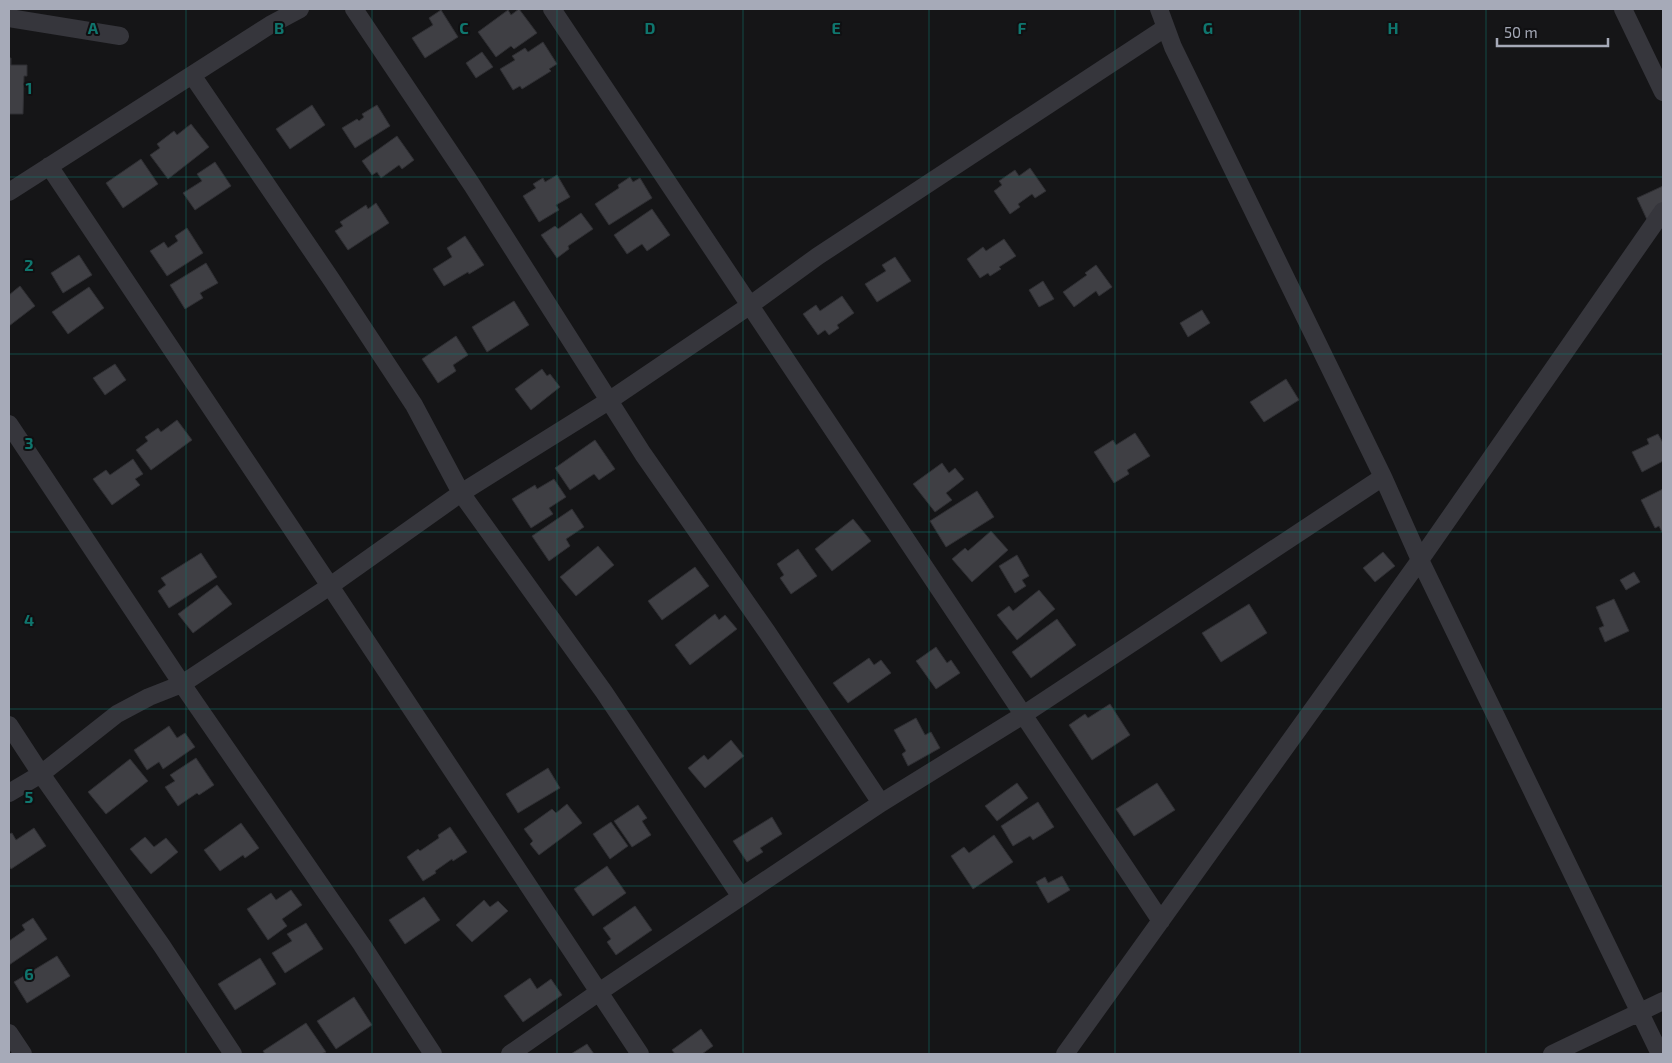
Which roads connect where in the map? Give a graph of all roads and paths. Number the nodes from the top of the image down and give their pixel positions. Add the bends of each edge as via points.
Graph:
1 (300, 9) edge
2 (354, 9) edge
3 (552, 9) edge
4 (1159, 9) edge
5 (1623, 9) edge
6 (9, 18) edge
7 (1165, 28) junction
8 (120, 36) dead end
9 (192, 75) junction
10 (1663, 92) edge
11 (49, 166) junction
12 (9, 192) edge
13 (1663, 211) edge
14 (749, 306) junction
15 (610, 400) junction
16 (9, 424) edge
17 (1383, 477) junction
18 (461, 494) junction
19 (1420, 560) junction
20 (330, 586) junction
21 (182, 684) junction
22 (1023, 715) junction
23 (9, 725) edge
24 (41, 774) junction
25 (9, 793) edge
26 (881, 803) junction
27 (741, 897) junction
28 (1161, 921) junction
29 (599, 992) junction
30 (1663, 1001) edge
31 (1638, 1013) junction
32 (9, 1033) edge
33 (23, 1054) edge
34 (233, 1054) edge
35 (433, 1054) edge
36 (510, 1054) edge
37 (640, 1054) edge
38 (1065, 1054) edge
39 (1552, 1054) edge
40 (1660, 1054) edge

1 - 9 street
2 - 15 street
3 - 14 street
4 - 7 street
5 - 10 street
6 - 8 street
7 - 14 street via 818,256
7 - 17 street
9 - 11 street
9 - 18 street via 414,405
11 - 12 street
11 - 20 street
13 - 19 street
14 - 15 street
14 - 22 street
15 - 18 street
15 - 26 street via 643,454
16 - 21 street
17 - 19 street
17 - 22 street
18 - 20 street
18 - 27 street via 604,692
19 - 28 street
19 - 31 street
20 - 21 street
20 - 29 street
21 - 24 street via 117,714
21 - 35 street
22 - 26 street
22 - 28 street
23 - 24 street
24 - 25 street
24 - 34 street via 162,946
26 - 27 street
27 - 29 street
28 - 38 street
29 - 36 street
29 - 37 street
30 - 31 street
31 - 39 street
31 - 40 street
32 - 33 street

